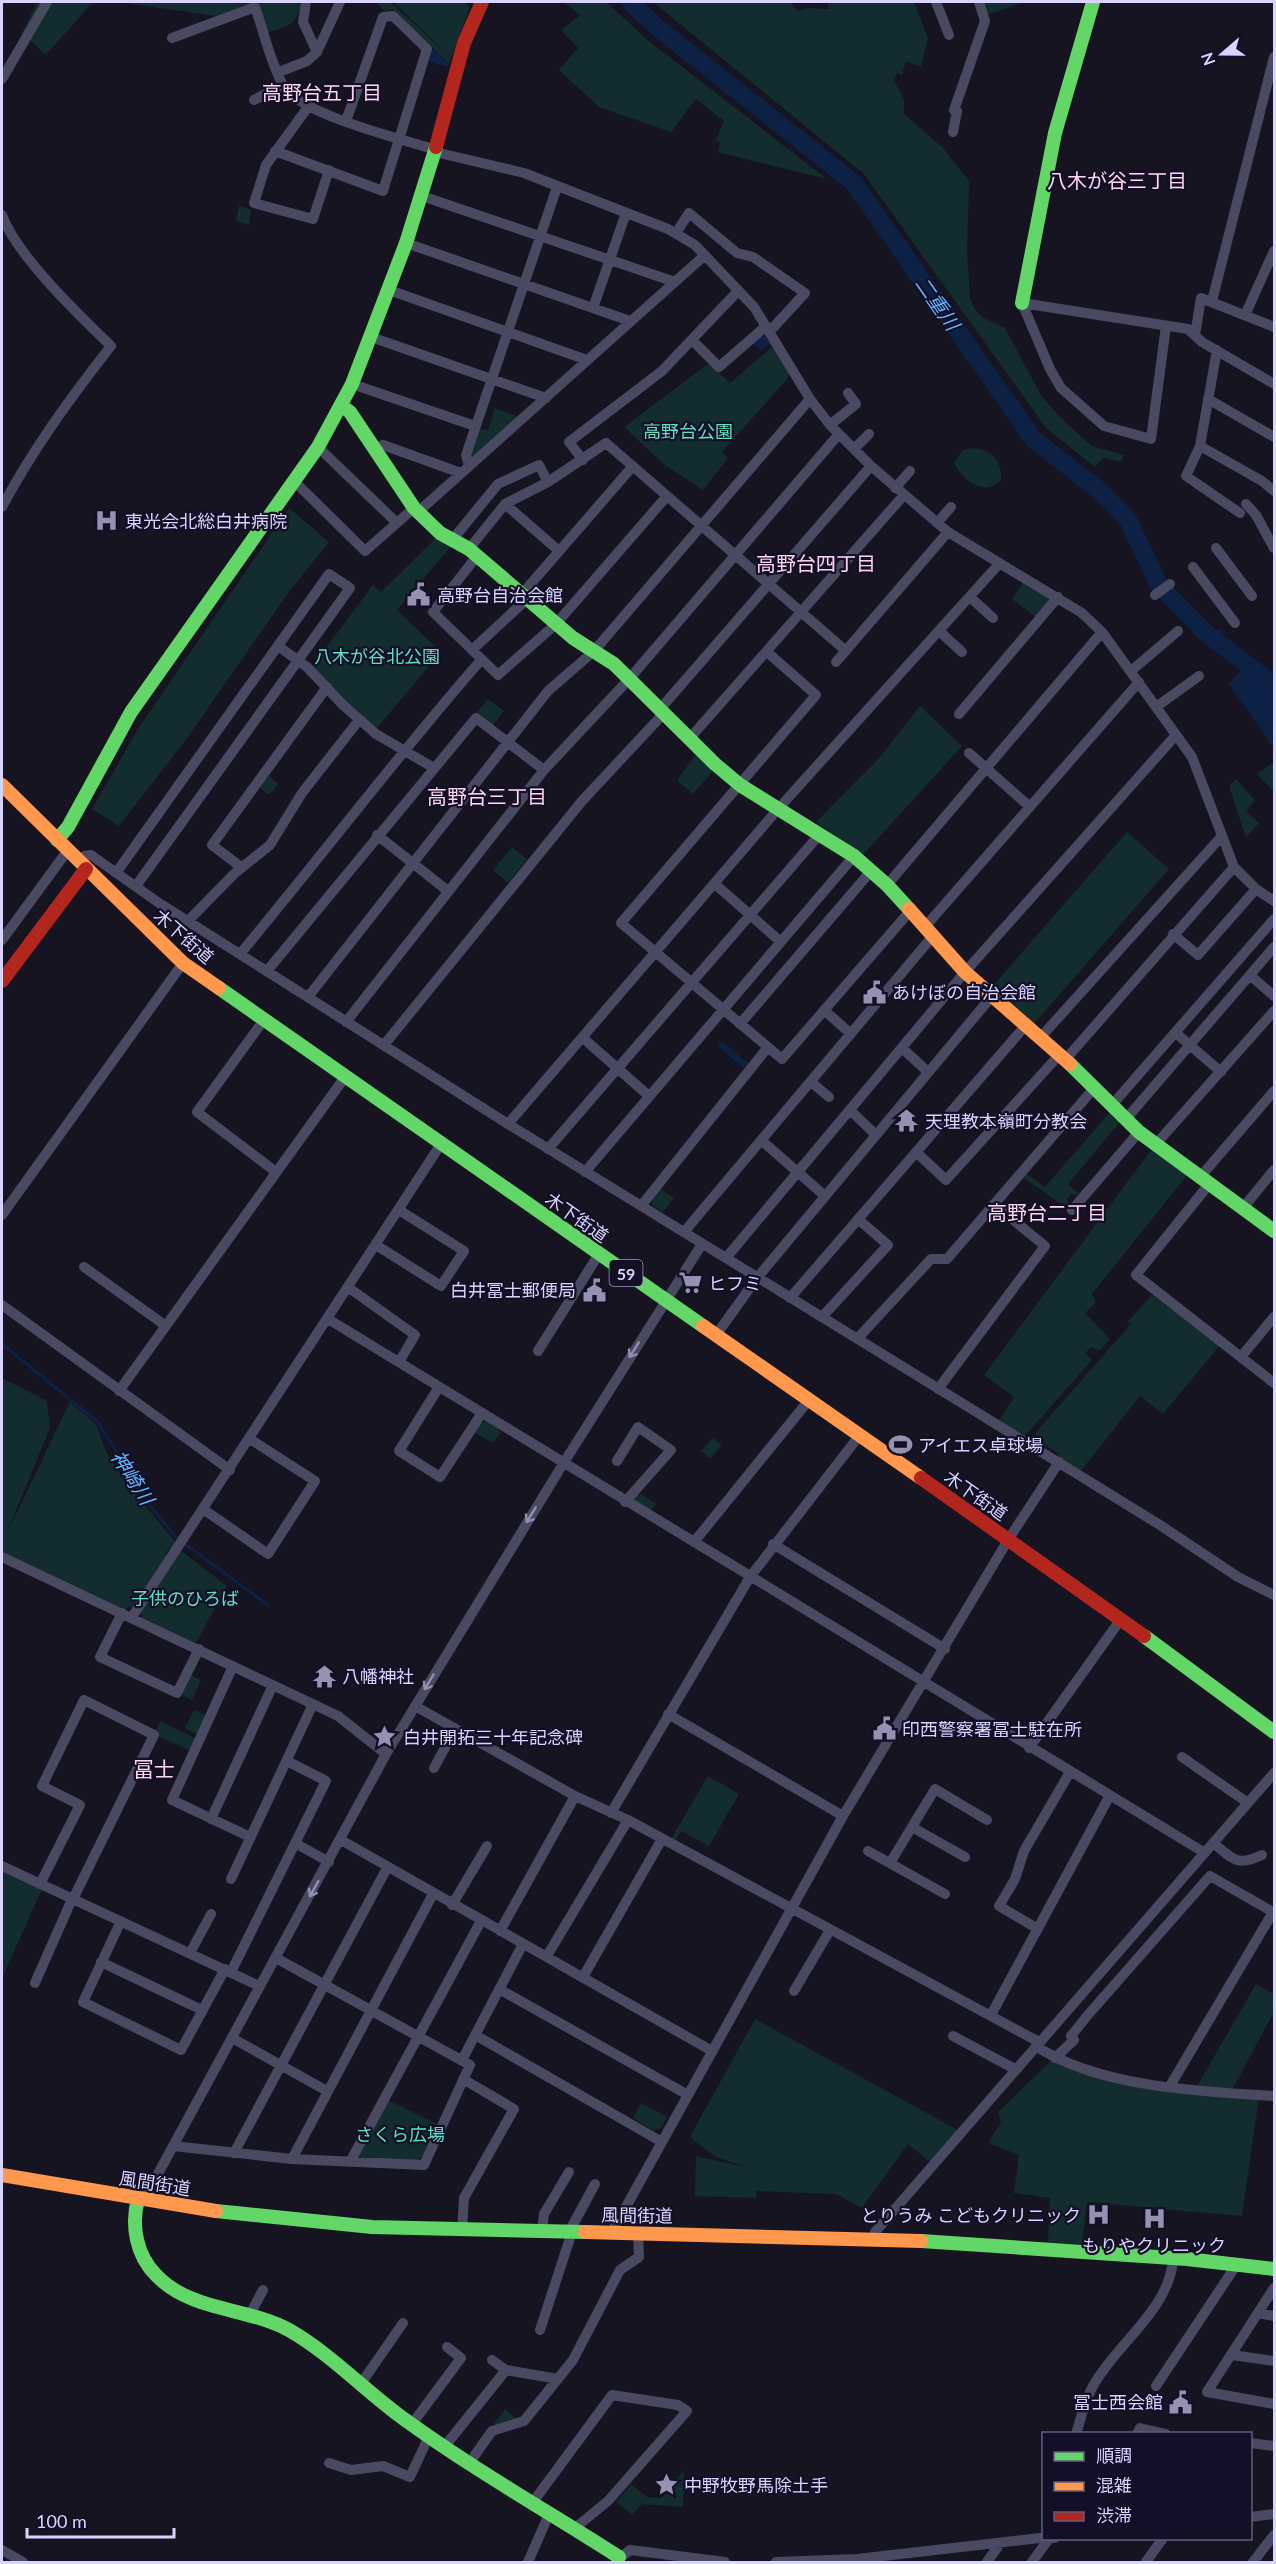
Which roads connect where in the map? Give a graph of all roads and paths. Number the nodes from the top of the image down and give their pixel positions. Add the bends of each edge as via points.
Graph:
1 (47, 2) edge
2 (306, 2) edge
3 (340, 2) edge
4 (482, 2) edge
5 (936, 2) edge
6 (979, 2) edge
7 (1093, 2) edge
8 (948, 35) dead end
9 (172, 38) dead end
10 (317, 52) junction
11 (1275, 57) edge
12 (279, 72) junction
13 (2, 79) edge
14 (283, 85) junction
15 (254, 100) dead end
16 (308, 107) junction
17 (346, 121) junction
18 (952, 132) dead end
19 (399, 140) junction
20 (276, 151) junction
21 (435, 151) junction
22 (329, 170) junction
23 (557, 187) junction
24 (422, 196) junction
25 (626, 213) junction
26 (2, 215) edge
27 (676, 233) junction
28 (540, 236) junction
29 (406, 243) junction
30 (1275, 251) edge
31 (705, 255) junction
32 (609, 261) junction
33 (675, 282) junction
34 (524, 285) junction
35 (388, 290) junction
36 (738, 291) junction
37 (1212, 301) junction
38 (1022, 303) junction
39 (593, 308) junction
40 (1245, 315) junction
41 (630, 321) junction
42 (1166, 326) junction
43 (1275, 327) edge
44 (768, 329) junction
45 (507, 332) junction
46 (1195, 335) junction
47 (371, 338) junction
48 (693, 341) junction
49 (1216, 350) junction
50 (587, 360) junction
51 (491, 380) junction
52 (352, 384) junction
53 (1275, 384) edge
54 (848, 393) dead end
55 (546, 398) junction
56 (810, 399) junction
57 (1208, 399) junction
58 (342, 406) junction
59 (475, 426) junction
60 (831, 426) junction
61 (839, 434) junction
62 (869, 434) dead end
63 (1275, 437) edge
64 (1200, 446) junction
65 (318, 447) junction
66 (373, 448) junction
67 (854, 450) junction
68 (583, 459) junction
69 (633, 466) junction
70 (871, 466) junction
71 (465, 469) junction
72 (910, 471) dead end
73 (294, 481) junction
74 (548, 482) junction
75 (900, 491) junction
76 (1275, 491) edge
77 (667, 496) junction
78 (505, 504) junction
79 (2, 507) edge
80 (951, 507) dead end
81 (416, 510) junction
82 (397, 523) junction
83 (937, 523) junction
84 (701, 526) junction
85 (948, 532) junction
86 (453, 538) junction
87 (1216, 548) dead end
88 (1275, 548) edge
89 (559, 551) junction
90 (473, 553) junction
91 (735, 555) junction
92 (999, 564) junction
93 (1193, 567) dead end
94 (768, 584) junction
95 (1170, 584) dead end
96 (1155, 595) dead end
97 (1252, 596) dead end
98 (524, 597) junction
99 (970, 597) junction
100 (1058, 597) junction
101 (801, 612) junction
102 (993, 618) dead end
103 (1235, 623) dead end
104 (556, 624) junction
105 (939, 631) junction
106 (1178, 631) dead end
107 (1102, 632) junction
108 (278, 646) junction
109 (472, 650) junction
110 (594, 651) junction
111 (846, 651) junction
112 (767, 652) junction
113 (962, 652) dead end
114 (298, 660) junction
115 (481, 660) junction
116 (836, 662) dead end
117 (1131, 671) junction
118 (1199, 676) dead end
119 (630, 678) junction
120 (1139, 682) junction
121 (327, 687) junction
122 (1156, 707) junction
123 (663, 710) junction
124 (959, 714) dead end
125 (359, 720) junction
126 (1176, 735) junction
127 (690, 738) junction
128 (507, 742) junction
129 (403, 750) junction
130 (969, 753) dead end
131 (434, 768) junction
132 (986, 769) junction
133 (544, 770) junction
134 (2, 785) edge
135 (740, 785) junction
136 (1030, 807) junction
137 (778, 809) junction
138 (820, 834) junction
139 (377, 835) junction
140 (1221, 837) junction
141 (57, 840) junction
142 (68, 850) junction
143 (854, 856) junction
144 (413, 863) junction
145 (83, 866) junction
146 (241, 867) junction
147 (1234, 867) junction
148 (871, 871) junction
149 (116, 873) junction
150 (715, 884) junction
151 (887, 885) junction
152 (136, 886) junction
153 (1256, 889) junction
154 (448, 891) junction
155 (1275, 901) edge
156 (910, 911) junction
157 (749, 914) junction
158 (1275, 919) edge
159 (188, 921) junction
160 (928, 932) junction
161 (1173, 934) junction
162 (2, 940) edge
163 (781, 942) junction
164 (1275, 946) edge
165 (656, 953) junction
166 (240, 954) junction
167 (183, 963) junction
168 (267, 971) junction
169 (965, 972) junction
170 (1251, 976) junction
171 (2, 981) edge
172 (690, 981) junction
173 (992, 996) junction
174 (1275, 996) edge
175 (308, 997) junction
176 (723, 1010) junction
177 (824, 1010) junction
178 (1275, 1011) edge
179 (263, 1021) junction
180 (346, 1022) junction
181 (740, 1024) junction
182 (1026, 1025) junction
183 (851, 1034) junction
184 (1177, 1034) junction
185 (583, 1038) junction
186 (1040, 1038) junction
187 (384, 1045) junction
188 (1191, 1045) junction
189 (768, 1047) junction
190 (902, 1048) junction
191 (1062, 1057) junction
192 (617, 1068) junction
193 (928, 1072) junction
194 (1221, 1072) junction
195 (345, 1077) junction
196 (810, 1082) junction
197 (1095, 1087) junction
198 (1275, 1091) edge
199 (649, 1096) junction
200 (829, 1097) dead end
201 (1112, 1105) junction
202 (850, 1110) junction
203 (1126, 1119) junction
204 (508, 1125) junction
205 (1139, 1132) junction
206 (876, 1135) junction
207 (761, 1140) junction
208 (441, 1144) junction
209 (1156, 1144) junction
210 (548, 1149) junction
211 (916, 1152) junction
212 (1275, 1170) edge
213 (276, 1172) junction
214 (585, 1172) junction
215 (798, 1172) junction
216 (1206, 1180) junction
217 (825, 1196) junction
218 (995, 1205) junction
219 (641, 1206) junction
220 (1243, 1208) junction
221 (1072, 1209) dead end
222 (399, 1210) junction
223 (2, 1215) edge
224 (858, 1219) junction
225 (1275, 1231) edge
226 (684, 1232) junction
227 (702, 1244) junction
228 (376, 1245) junction
229 (599, 1254) junction
230 (726, 1258) junction
231 (84, 1267) dead end
232 (758, 1278) junction
233 (349, 1288) junction
234 (790, 1298) junction
235 (665, 1300) junction
236 (2, 1305) edge
237 (822, 1317) junction
238 (1275, 1317) edge
239 (328, 1319) junction
240 (166, 1326) junction
241 (716, 1335) junction
242 (858, 1338) junction
243 (538, 1351) dead end
244 (1241, 1357) junction
245 (399, 1362) junction
246 (1275, 1383) edge
247 (439, 1387) junction
248 (938, 1389) junction
249 (119, 1391) junction
250 (809, 1400) junction
251 (482, 1413) junction
252 (859, 1436) junction
253 (250, 1439) junction
254 (617, 1461) dead end
255 (1059, 1462) junction
256 (563, 1464) junction
257 (230, 1470) junction
258 (625, 1502) junction
259 (203, 1509) junction
260 (1008, 1540) junction
261 (694, 1542) junction
262 (773, 1544) junction
263 (2, 1557) edge
264 (750, 1577) junction
265 (1275, 1595) edge
266 (127, 1615) junction
267 (1121, 1619) junction
268 (199, 1649) junction
269 (945, 1649) junction
270 (233, 1666) junction
271 (924, 1683) junction
272 (273, 1685) junction
273 (313, 1704) junction
274 (415, 1706) junction
275 (668, 1714) junction
276 (455, 1729) junction
277 (1275, 1732) edge
278 (1029, 1748) junction
279 (386, 1755) junction
280 (1182, 1757) dead end
281 (287, 1761) junction
282 (434, 1768) dead end
283 (1070, 1772) junction
284 (1275, 1773) edge
285 (575, 1796) junction
286 (1109, 1797) junction
287 (1248, 1803) junction
288 (611, 1813) junction
289 (843, 1816) junction
290 (211, 1819) junction
291 (628, 1820) junction
292 (987, 1820) dead end
293 (912, 1827) junction
294 (250, 1837) junction
295 (662, 1839) junction
296 (341, 1840) junction
297 (295, 1843) junction
298 (1214, 1843) junction
299 (487, 1846) dead end
300 (868, 1851) dead end
301 (1205, 1854) junction
302 (1262, 1855) dead end
303 (965, 1857) dead end
304 (329, 1862) junction
305 (890, 1863) junction
306 (2, 1866) edge
307 (387, 1868) junction
308 (231, 1879) dead end
309 (40, 1884) junction
310 (433, 1894) junction
311 (945, 1894) dead end
312 (72, 1899) junction
313 (452, 1905) junction
314 (792, 1910) junction
315 (211, 1914) dead end
316 (121, 1921) junction
317 (481, 1921) junction
318 (1038, 1929) junction
319 (830, 1930) junction
320 (500, 1931) junction
321 (523, 1944) junction
322 (190, 1953) junction
323 (547, 1956) junction
324 (276, 1958) junction
325 (101, 1962) junction
326 (228, 1970) junction
327 (583, 1977) junction
328 (35, 1983) dead end
329 (324, 1983) junction
330 (259, 1986) junction
331 (499, 1989) junction
332 (794, 1991) dead end
333 (370, 2009) junction
334 (202, 2010) junction
335 (991, 2015) junction
336 (420, 2035) junction
337 (475, 2035) junction
338 (953, 2036) dead end
339 (232, 2038) junction
340 (1038, 2044) junction
341 (712, 2051) junction
342 (1055, 2058) junction
343 (462, 2060) junction
344 (281, 2065) junction
345 (1015, 2069) junction
346 (463, 2079) junction
347 (1170, 2086) junction
348 (327, 2091) junction
349 (688, 2095) junction
350 (1275, 2096) edge
351 (662, 2142) junction
352 (173, 2146) junction
353 (234, 2153) junction
354 (292, 2159) junction
355 (350, 2162) junction
356 (569, 2172) dead end
357 (2, 2175) edge
358 (594, 2184) dead end
359 (142, 2200) junction
360 (462, 2231) junction
361 (542, 2231) junction
362 (571, 2232) junction
363 (612, 2232) junction
364 (638, 2233) junction
365 (874, 2238) junction
366 (1173, 2260) junction
367 (1237, 2264) junction
368 (1275, 2270) edge
369 (1275, 2288) edge
370 (263, 2290) dead end
371 (1258, 2313) junction
372 (250, 2314) junction
373 (1275, 2316) edge
374 (403, 2324) dead end
375 (540, 2330) dead end
376 (447, 2347) dead end
377 (1232, 2355) junction
378 (492, 2360) dead end
379 (1275, 2361) edge
380 (506, 2370) junction
381 (558, 2379) junction
382 (360, 2385) junction
383 (1155, 2386) dead end
384 (1275, 2404) edge
385 (412, 2424) junction
386 (1076, 2432) edge
387 (1138, 2432) edge
388 (1161, 2432) edge
389 (429, 2436) junction
390 (1252, 2443) edge
391 (445, 2446) junction
392 (1275, 2446) edge
393 (470, 2462) junction
394 (329, 2463) dead end
395 (533, 2502) junction
396 (550, 2512) junction
397 (1275, 2514) edge
398 (1252, 2517) edge
399 (575, 2528) junction
400 (1275, 2535) edge
401 (1042, 2537) edge
402 (1045, 2540) edge
403 (1162, 2540) edge
404 (999, 2544) junction
405 (2, 2550) edge
406 (620, 2561) edge
407 (23, 2562) edge
408 (528, 2562) edge
409 (725, 2562) edge
410 (776, 2562) edge
411 (794, 2562) edge
412 (987, 2562) edge
413 (1032, 2562) edge
414 (1146, 2562) edge
415 (1253, 2562) edge

1 - 13 street
2 - 10 street via 303,22
3 - 10 street
4 - 21 street via 464,43
5 - 8 street
6 - 18 street via 986,21
7 - 38 street via 1055,133
9 - 12 street via 255,7
10 - 12 street via 307,61
11 - 37 street
12 - 14 street
14 - 15 street
14 - 16 street
16 - 17 street
16 - 20 street
17 - 19 street
17 - 19 street via 383,17 393,16 427,48
19 - 21 street
19 - 22 street via 383,191
20 - 22 street
20 - 22 street via 266,165 254,203 313,219
21 - 23 street via 524,173
21 - 24 street
23 - 25 street
23 - 28 street
24 - 28 street
24 - 29 street
25 - 27 street
25 - 32 street
26 - 79 street via 7,230 69,305 111,346 63,408
27 - 31 street
27 - 44 street via 688,213 737,253 753,257 805,293
28 - 32 street
28 - 34 street
29 - 34 street
29 - 35 street
30 - 40 street
31 - 33 street
31 - 36 street
32 - 33 street
32 - 39 street
33 - 41 street
34 - 39 street
34 - 45 street
35 - 45 street
35 - 47 street
36 - 44 street
36 - 48 street
37 - 40 street
37 - 46 street via 1201,298
38 - 42 street
38 - 42 street via 1061,388 1104,426 1151,439
39 - 41 street
40 - 43 street
41 - 50 street
42 - 46 street via 1188,329
44 - 48 street via 720,367
44 - 56 street
45 - 50 street
45 - 51 street
46 - 49 street
47 - 51 street
47 - 52 street
48 - 68 street via 662,371 569,442
49 - 53 street
49 - 57 street
50 - 55 street
51 - 55 street
51 - 59 street
52 - 58 street
52 - 59 street
54 - 60 street via 856,404
55 - 71 street
56 - 60 street
56 - 84 street
57 - 63 street
57 - 64 street
58 - 65 street
58 - 66 street
59 - 71 street
60 - 61 street
61 - 67 street
61 - 91 street
62 - 67 street
64 - 76 street
64 - 88 street via 1186,476 1243,509
65 - 73 street
65 - 82 street
66 - 71 street via 383,445
66 - 81 street
67 - 70 street
68 - 69 street via 606,443
68 - 74 street
69 - 77 street
69 - 89 street
70 - 75 street
70 - 94 street
71 - 81 street
72 - 75 street
73 - 82 street via 366,551
73 - 141 street via 131,712 68,827
74 - 78 street
74 - 86 street via 539,465 498,484
75 - 83 street
75 - 101 street
77 - 84 street
77 - 104 street
78 - 89 street
78 - 90 street
80 - 83 street
81 - 82 street
81 - 86 street via 440,533
83 - 85 street
84 - 91 street
84 - 110 street
85 - 92 street
85 - 111 street
86 - 90 street
87 - 97 street
89 - 98 street
90 - 98 street
90 - 109 street via 433,612
91 - 94 street
91 - 119 street
92 - 99 street
92 - 100 street
93 - 103 street
94 - 101 street
94 - 123 street
95 - 96 street
98 - 104 street
98 - 109 street
99 - 102 street
99 - 105 street
100 - 107 street
100 - 124 street
101 - 111 street
101 - 112 street
104 - 110 street
104 - 115 street via 498,675
105 - 113 street
105 - 137 street
106 - 117 street
107 - 117 street
107 - 132 street
108 - 114 street
108 - 114 street via 329,574 350,588
108 - 149 street
109 - 115 street
110 - 119 street
110 - 128 street via 548,691
111 - 116 street
112 - 127 street
112 - 135 street via 816,694
114 - 121 street
114 - 152 street
115 - 129 street
117 - 120 street
118 - 122 street
119 - 123 street
119 - 133 street
120 - 122 street
120 - 136 street
121 - 125 street
121 - 146 street via 212,845
122 - 126 street
123 - 127 street
123 - 187 street via 574,810
125 - 129 street
125 - 146 street via 302,793 270,845
126 - 140 street via 1192,757
126 - 169 street
127 - 135 street
128 - 131 street via 476,718
128 - 133 street
128 - 144 street
129 - 131 street
129 - 166 street via 309,873
130 - 132 street
131 - 139 street
132 - 136 street
132 - 151 street
133 - 154 street
134 - 141 street, 木下街道 / 59
135 - 137 street
135 - 165 street via 621,923
136 - 160 street
137 - 138 street
137 - 150 street
138 - 143 street
138 - 157 street
139 - 144 street
139 - 168 street
140 - 147 street
140 - 186 street
141 - 142 street, 木下街道 / 59
142 - 145 street, 木下街道 / 59
142 - 162 street
143 - 148 street
143 - 163 street
144 - 154 street
144 - 175 street
145 - 149 street via 88,854
145 - 167 street, 木下街道 / 59
145 - 171 street
146 - 159 street
147 - 153 street
147 - 161 street
148 - 151 street
148 - 181 street
149 - 152 street
150 - 157 street
150 - 165 street
151 - 156 street
152 - 159 street
153 - 155 street
153 - 161 street via 1198,955
154 - 180 street
156 - 160 street
156 - 177 street
157 - 163 street
157 - 172 street
158 - 184 street
159 - 166 street
160 - 169 street
160 - 183 street
161 - 191 street
163 - 176 street
164 - 170 street
165 - 172 street
165 - 185 street
166 - 168 street
167 - 179 street, 木下街道 / 59
167 - 223 street
168 - 175 street
169 - 173 street
169 - 190 street
170 - 174 street
170 - 188 street
172 - 176 street
172 - 192 street
173 - 182 street
173 - 193 street
175 - 180 street
176 - 181 street
176 - 199 street
177 - 183 street
177 - 189 street via 782,1059
178 - 194 street
179 - 195 street, 木下街道 / 59
179 - 213 street via 197,1112
180 - 187 street
181 - 189 street
182 - 186 street
182 - 211 street
183 - 196 street
184 - 188 street
184 - 201 street
185 - 192 street
185 - 204 street
186 - 191 street
187 - 204 street
188 - 194 street
188 - 203 street
189 - 219 street
190 - 193 street
190 - 202 street
191 - 197 street
191 - 211 street via 946,1180
192 - 199 street
192 - 210 street
193 - 206 street
194 - 209 street
195 - 208 street, 木下街道 / 59
195 - 213 street
196 - 200 street
196 - 207 street
197 - 201 street
197 - 218 street
198 - 216 street
199 - 214 street
201 - 203 street
202 - 206 street
202 - 215 street
203 - 205 street
204 - 210 street
205 - 209 street
205 - 221 street
206 - 217 street
207 - 215 street
207 - 226 street
208 - 222 street
208 - 229 street, 木下街道 / 59
209 - 216 street
210 - 214 street
211 - 224 street
212 - 220 street
213 - 240 street
214 - 219 street
215 - 217 street
215 - 230 street
216 - 220 street
216 - 244 street via 1136,1275
217 - 232 street
218 - 242 street via 947,1259 931,1259
218 - 248 street via 1045,1246
219 - 226 street
220 - 225 street
222 - 228 street
222 - 228 street via 464,1251 441,1286
224 - 234 street
224 - 237 street via 888,1245
226 - 227 street
227 - 230 street
227 - 235 street
228 - 233 street
229 - 235 street, 木下街道 / 59
229 - 243 street
230 - 232 street
231 - 240 street
232 - 234 street
232 - 241 street
233 - 239 street
233 - 245 street via 415,1335
234 - 237 street
235 - 241 street, 木下街道 / 59
235 -> 256 street
236 - 249 street
237 - 242 street
238 - 244 street
239 - 245 street
239 - 253 street
240 - 249 street
241 - 250 street, 木下街道 / 59
242 - 248 street
244 - 246 street
245 - 247 street
247 - 251 street
247 - 251 street via 399,1451 440,1477
248 - 255 street
249 - 257 street
250 - 252 street, 木下街道 / 59
250 - 261 street
251 - 256 street
252 - 260 street, 木下街道 / 59
252 - 262 street
253 - 257 street
253 - 259 street via 315,1481 268,1554
254 - 258 street via 638,1426 671,1450
255 - 260 street
255 - 265 street via 1238,1577
256 - 258 street
256 -> 274 street
257 - 259 street
258 - 261 street
259 - 266 street
260 - 267 street, 木下街道 / 59
260 - 269 street
261 - 264 street
262 - 264 street
262 - 269 street
263 - 266 street
264 - 271 street
264 - 275 street
266 - 268 street
266 - 268 street via 100,1658 177,1693
267 - 277 street, 木下街道 / 59
267 - 278 street
268 - 270 street
269 - 271 street
270 - 272 street
270 - 290 street via 172,1800
271 - 278 street
271 - 289 street
272 - 273 street
272 - 290 street
273 - 279 street via 338,1716
273 - 281 street
274 - 276 street
274 - 279 street
275 - 288 street
275 - 289 street
276 - 282 street
276 - 285 street
278 - 283 street
279 - 296 street
280 - 287 street
281 - 294 street
281 - 297 street via 326,1781
283 - 286 street
283 - 318 street via 1024,1851 1015,1879 999,1906
284 - 287 street
285 - 288 street
285 - 320 street
286 - 301 street
286 - 318 street
287 - 298 street
288 - 291 street
289 - 314 street
290 - 294 street
291 - 295 street
291 - 323 street
292 - 293 street via 935,1789
293 - 303 street
293 - 305 street
294 - 308 street
295 - 314 street
295 - 327 street
296 - 304 street
296 - 307 street
297 - 304 street
297 - 326 street
298 - 301 street
298 - 302 street via 1237,1862
299 - 313 street
300 - 305 street
301 - 340 street
304 -> 324 street
305 - 311 street
306 - 309 street
307 - 310 street
307 - 329 street
309 - 312 street
309 - 312 street via 80,1805 42,1786 84,1700 154,1735
310 - 313 street
310 - 333 street
312 - 316 street
312 - 328 street
313 - 317 street
314 - 319 street
314 - 341 street
315 - 322 street
316 - 322 street
316 - 325 street
317 - 320 street
317 - 336 street
318 - 335 street
319 - 332 street
319 - 335 street
320 - 321 street
321 - 323 street
321 - 331 street
322 - 326 street
323 - 327 street
324 - 329 street
324 - 330 street
325 - 334 street
325 - 334 street via 83,2002 181,2050
326 - 330 street
326 - 334 street
327 - 341 street
329 - 333 street
329 - 344 street
330 - 339 street
331 - 337 street
331 - 349 street
333 - 336 street
333 - 348 street
335 - 340 street
336 - 343 street
336 - 355 street
337 - 343 street
337 - 351 street
338 - 345 street
339 - 344 street
339 - 352 street
340 - 342 street
340 - 345 street
341 - 349 street
342 - 347 street via 1088,2072
342 - 347 street via 1210,1876 1273,1912
343 - 346 street via 470,2065
344 - 348 street
344 - 353 street
345 - 365 street via 874,2232
346 - 355 street via 424,2165
346 - 360 street via 514,2109 464,2198
347 - 350 street via 1184,2091
348 - 354 street
349 - 351 street
351 - 363 street
352 - 353 street
352 - 359 street
353 - 354 street
354 - 355 street
356 - 361 street via 544,2214
357 - 359 street, 風間街道
358 - 362 street
359 - 360 street, 風間街道 via 279,2219
359 - 372 street via 134,2224 146,2262 155,2275 183,2296
360 - 361 street, 風間街道
361 - 362 street, 風間街道
362 - 363 street, 風間街道
362 - 375 street
363 - 364 street, 風間街道
364 - 365 street, 風間街道
364 - 381 street via 639,2257 620,2270 573,2360
365 - 366 street, 風間街道
366 - 367 street, 風間街道
366 - 386 street via 1171,2278 1162,2295 1092,2386
367 - 368 street, 風間街道
367 - 383 street
369 - 371 street
370 - 372 street
371 - 373 street
371 - 377 street
372 - 382 street via 288,2329 320,2350
374 - 382 street
376 - 385 street via 461,2358
377 - 379 street
377 - 384 street via 1207,2392
378 - 380 street
380 - 381 street
380 - 391 street
381 - 393 street via 524,2421 492,2431
382 - 385 street
385 - 389 street
387 - 388 street via 1140,2428
389 - 391 street
389 - 394 street via 410,2477 383,2466 351,2470
390 - 392 street
391 - 393 street
393 - 395 street
395 - 396 street
395 - 399 street via 612,2395 678,2405 687,2411 608,2501
396 - 399 street
396 - 408 street
397 - 398 street
399 - 406 street
400 - 415 street
401 - 404 street
402 - 413 street
403 - 414 street
404 - 411 street
404 - 412 street
405 - 407 street
406 - 409 street via 630,2550
410 - 411 street

